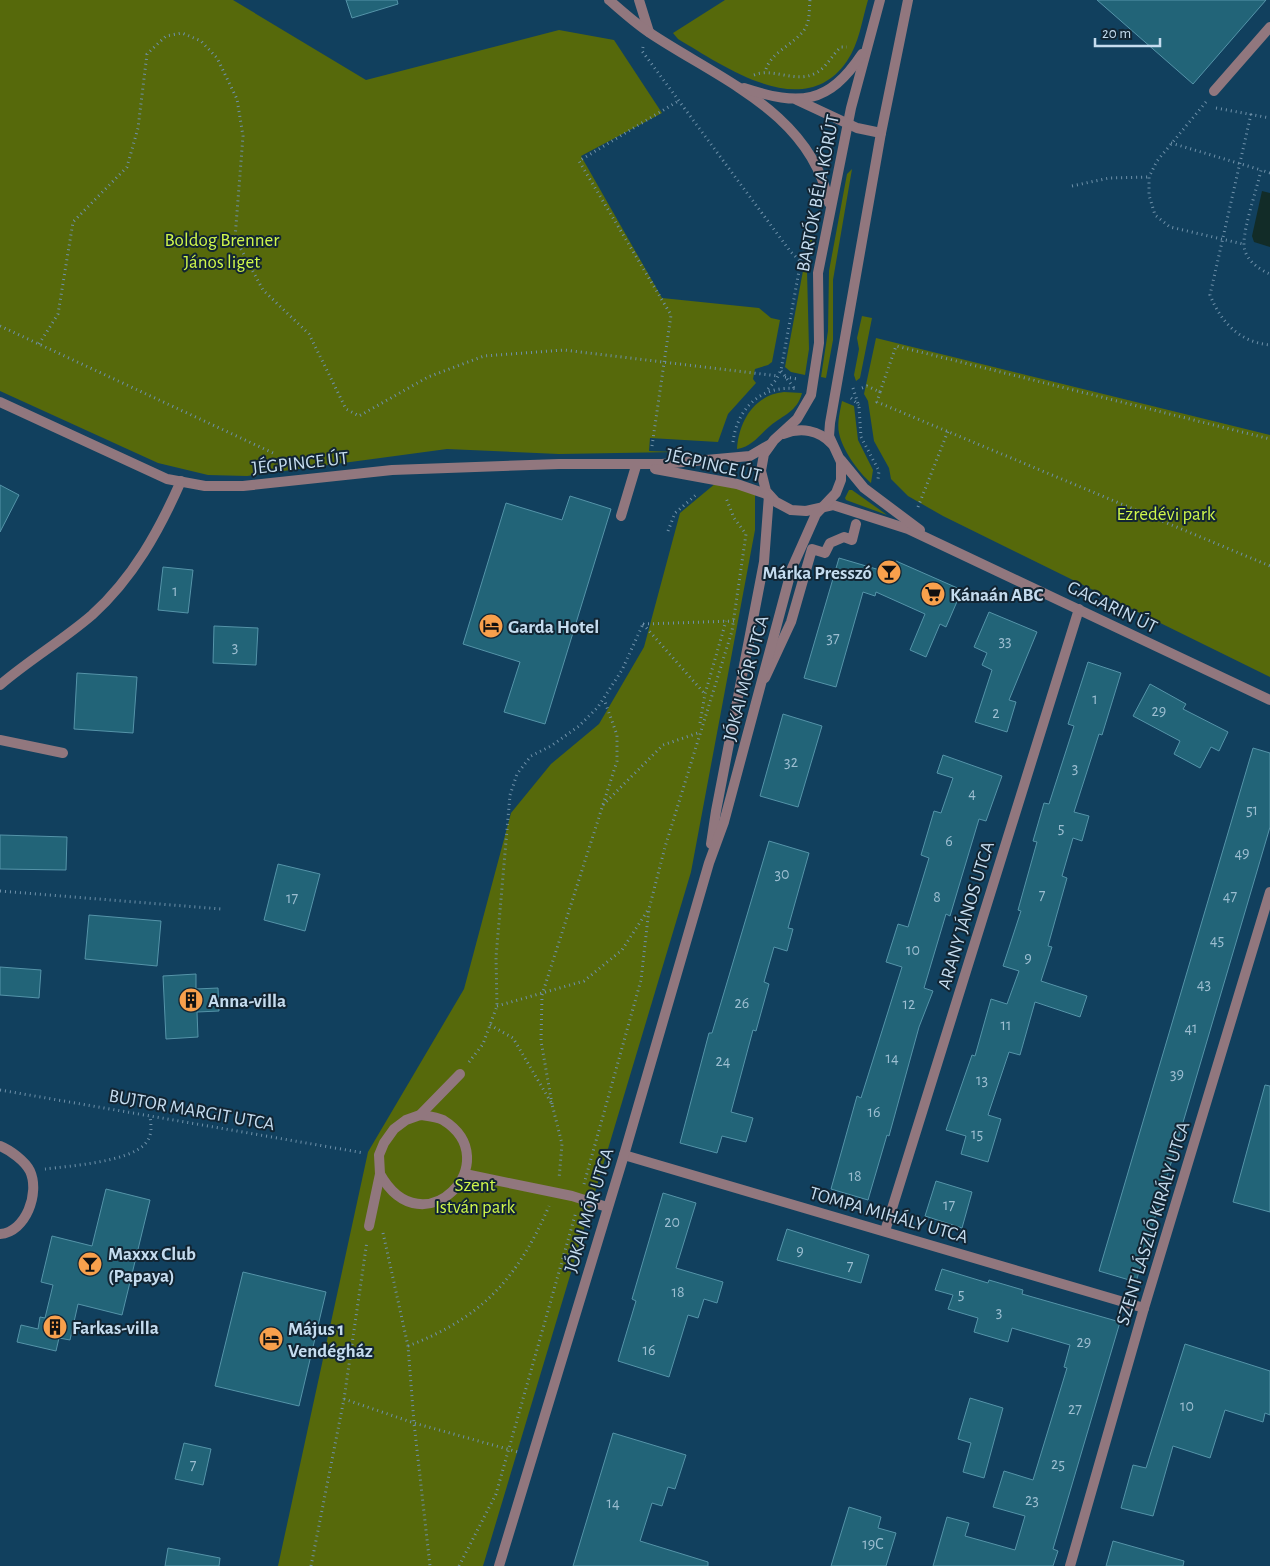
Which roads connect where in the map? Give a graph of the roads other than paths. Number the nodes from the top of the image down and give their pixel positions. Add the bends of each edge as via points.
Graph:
1 (609, 0) edge
2 (639, 0) edge
3 (880, 0) edge
4 (908, 0) edge
5 (1270, 27) edge
6 (649, 32) junction
7 (869, 42) junction
8 (736, 85) junction
9 (1214, 91) road end
10 (794, 98) junction
11 (848, 124) junction
12 (882, 133) junction
13 (829, 214) junction
14 (0, 402) edge
15 (782, 434) junction
16 (771, 443) junction
17 (833, 445) junction
18 (840, 457) junction
19 (622, 465) junction
20 (636, 466) junction
21 (181, 481) junction
22 (769, 496) junction
23 (822, 506) junction
24 (621, 516) dead end
25 (856, 524) dead end
26 (942, 544) junction
27 (1080, 610) junction
28 (0, 684) edge
29 (758, 695) junction
30 (1270, 700) edge
31 (0, 740) edge
32 (63, 753) dead end
33 (709, 863) junction
34 (1270, 892) edge
35 (460, 1074) road end
36 (420, 1115) junction
37 (0, 1146) edge
38 (624, 1155) junction
39 (380, 1174) junction
40 (465, 1174) junction
41 (607, 1207) junction
42 (369, 1226) road end
43 (885, 1231) junction
44 (0, 1234) edge
45 (1144, 1308) junction
46 (499, 1566) edge
47 (1070, 1566) edge

1 - 6 street
2 - 6 street
3 - 7 street, BARTÓK BÉLA KÖRÚT
4 - 12 street
5 - 9 street
6 - 8 street
7 - 10 street via 840,83 816,97
7 - 11 street, BARTÓK BÉLA KÖRÚT
8 - 10 street
8 - 13 street via 780,119 803,142 824,183
10 - 11 street
11 - 12 street
11 - 13 street, BARTÓK BÉLA KÖRÚT
12 - 17 street via 830,423 829,436
13 - 15 street, BARTÓK BÉLA KÖRÚT via 818,273 819,343 811,395 802,413
14 - 21 street, JÉGPINCE ÚT via 167,479
15 - 16 street, BARTÓK BÉLA KÖRÚT
15 - 17 street via 810,430
16 - 19 street, JÉGPINCE ÚT via 756,455 740,458
16 - 22 street, BARTÓK BÉLA KÖRÚT via 764,454 761,471 762,483
17 - 18 street
18 - 23 street via 840,483
18 - 26 street, GAGARIN ÚT via 864,488
19 - 20 street, JÉGPINCE ÚT
19 - 21 street, JÉGPINCE ÚT via 392,470 244,486 205,486
20 - 22 street, JÉGPINCE ÚT via 719,480 759,490
20 - 24 street
21 - 28 street via 159,530 124,580 92,614
22 - 23 street, GAGARIN ÚT via 794,510 806,511
22 - 33 street, JÓKAI MÓR UTCA via 764,562
23 - 26 street, GAGARIN ÚT via 852,509
23 - 29 street, JÓKAI MÓR UTCA via 792,568
25 - 29 street via 852,540 844,537 830,543 825,553 812,549 791,622
26 - 27 street, GAGARIN ÚT
27 - 30 street, GAGARIN ÚT
27 - 43 street, ARANY JÁNOS UTCA
29 - 33 street, JÓKAI MÓR UTCA via 724,822
31 - 32 street
33 - 38 street, JÓKAI MÓR UTCA
34 - 45 street, SZENT LÁSZLÓ KIRÁLY UTCA
35 - 36 street
36 - 39 street via 394,1129 384,1143
36 - 40 street via 441,1119 458,1133 467,1152
37 - 44 street via 30,1171 33,1193 26,1216 17,1227
38 - 41 street, JÓKAI MÓR UTCA
38 - 43 street, TOMPA MIHÁLY UTCA
39 - 40 street via 400,1199 415,1204 431,1204 458,1188
39 - 42 street
40 - 41 street
41 - 46 street, JÓKAI MÓR UTCA
43 - 45 street, TOMPA MIHÁLY UTCA
45 - 47 street, SZENT LÁSZLÓ KIRÁLY UTCA

